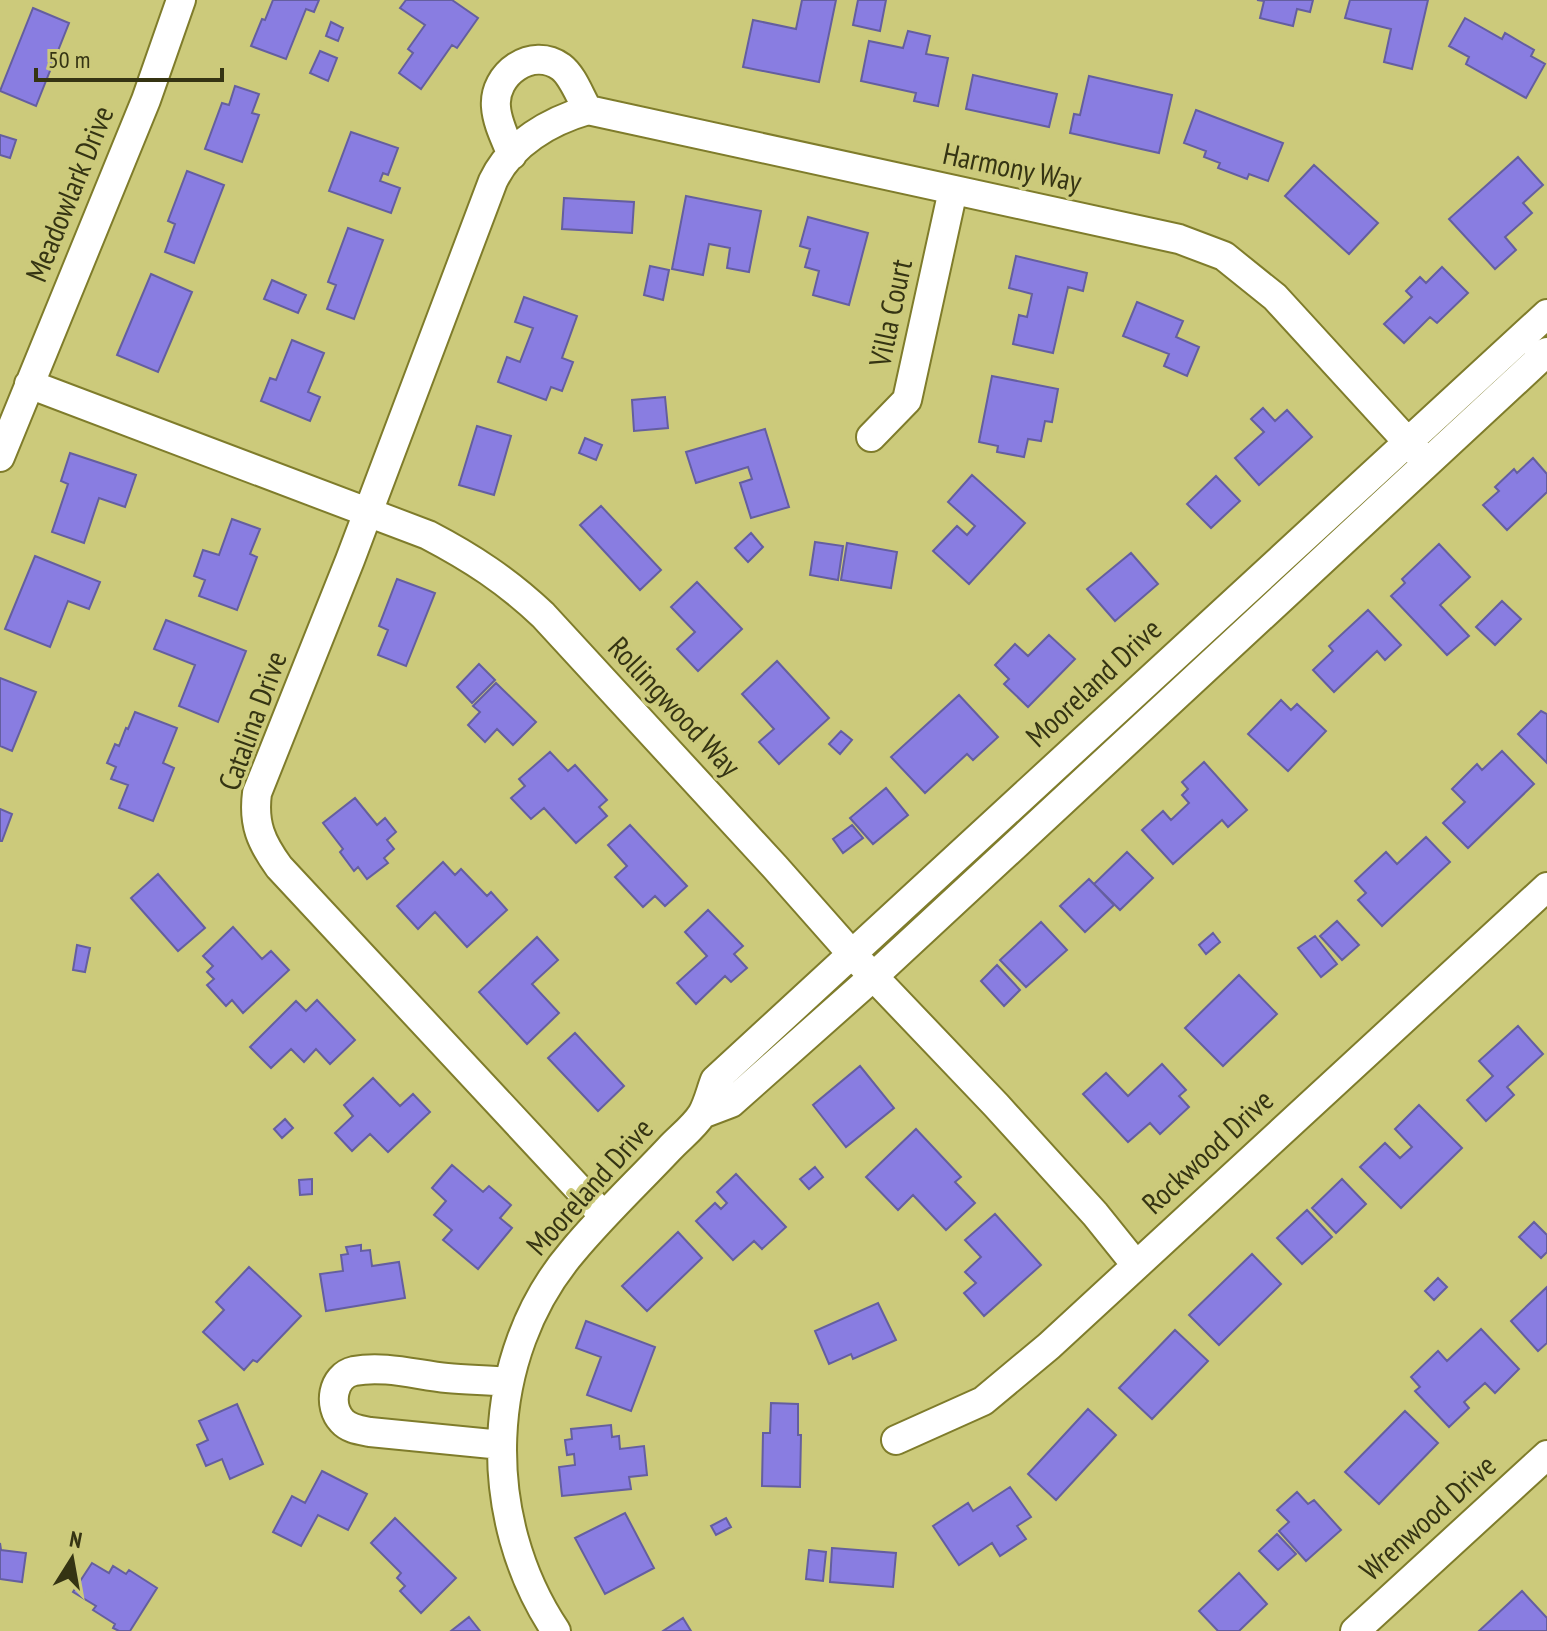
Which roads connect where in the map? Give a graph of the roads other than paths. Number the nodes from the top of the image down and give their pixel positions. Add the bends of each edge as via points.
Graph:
1 (181, 0) edge
2 (588, 110) junction
3 (512, 155) junction
4 (953, 190) junction
5 (1547, 314) edge
6 (1547, 352) edge
7 (29, 384) junction
8 (871, 437) dead end
9 (1408, 441) junction
10 (0, 457) edge
11 (1427, 463) junction
12 (368, 510) junction
13 (1547, 887) edge
14 (851, 953) junction
15 (874, 976) junction
16 (702, 1114) junction
17 (604, 1216) junction
18 (1136, 1265) junction
19 (509, 1382) junction
20 (896, 1440) dead end
21 (502, 1445) junction
22 (1547, 1455) edge
23 (556, 1631) edge
24 (1355, 1631) edge

1 - 7 street, Meadowlark Drive via 146,100
2 - 3 street via 543,127
2 - 3 street via 561,67 543,61 517,65 496,99
2 - 4 street, Harmony Way
3 - 12 street, Catalina Drive via 493,181
4 - 8 street, Villa Court via 907,400
4 - 9 street, Harmony Way via 1179,239 1224,256 1275,297
5 - 9 street, Mooreland Drive
6 - 11 street, Mooreland Drive
7 - 10 street, Meadowlark Drive
7 - 12 street, Rollingwood Way
9 - 11 street, Harmony Way
9 - 14 street, Mooreland Drive
11 - 15 street, Mooreland Drive
12 - 14 street, Rollingwood Way via 459,551 526,599
12 - 17 street, Catalina Drive via 257,793 257,831 295,885
13 - 18 street, Rockwood Drive
14 - 15 street, Rollingwood Way
14 - 16 street, Mooreland Drive via 715,1080
15 - 16 street, Mooreland Drive via 731,1103
15 - 18 street, Rollingwood Way
16 - 17 street, Mooreland Drive
17 - 19 street, Mooreland Drive via 549,1283 516,1353
18 - 20 street, Rockwood Drive via 983,1401
19 - 21 street, Mooreland Drive
19 - 21 street via 378,1369 351,1372 335,1385 334,1409 350,1428
21 - 23 street, Mooreland Drive via 505,1496 518,1554
22 - 24 street, Wrenwood Drive

